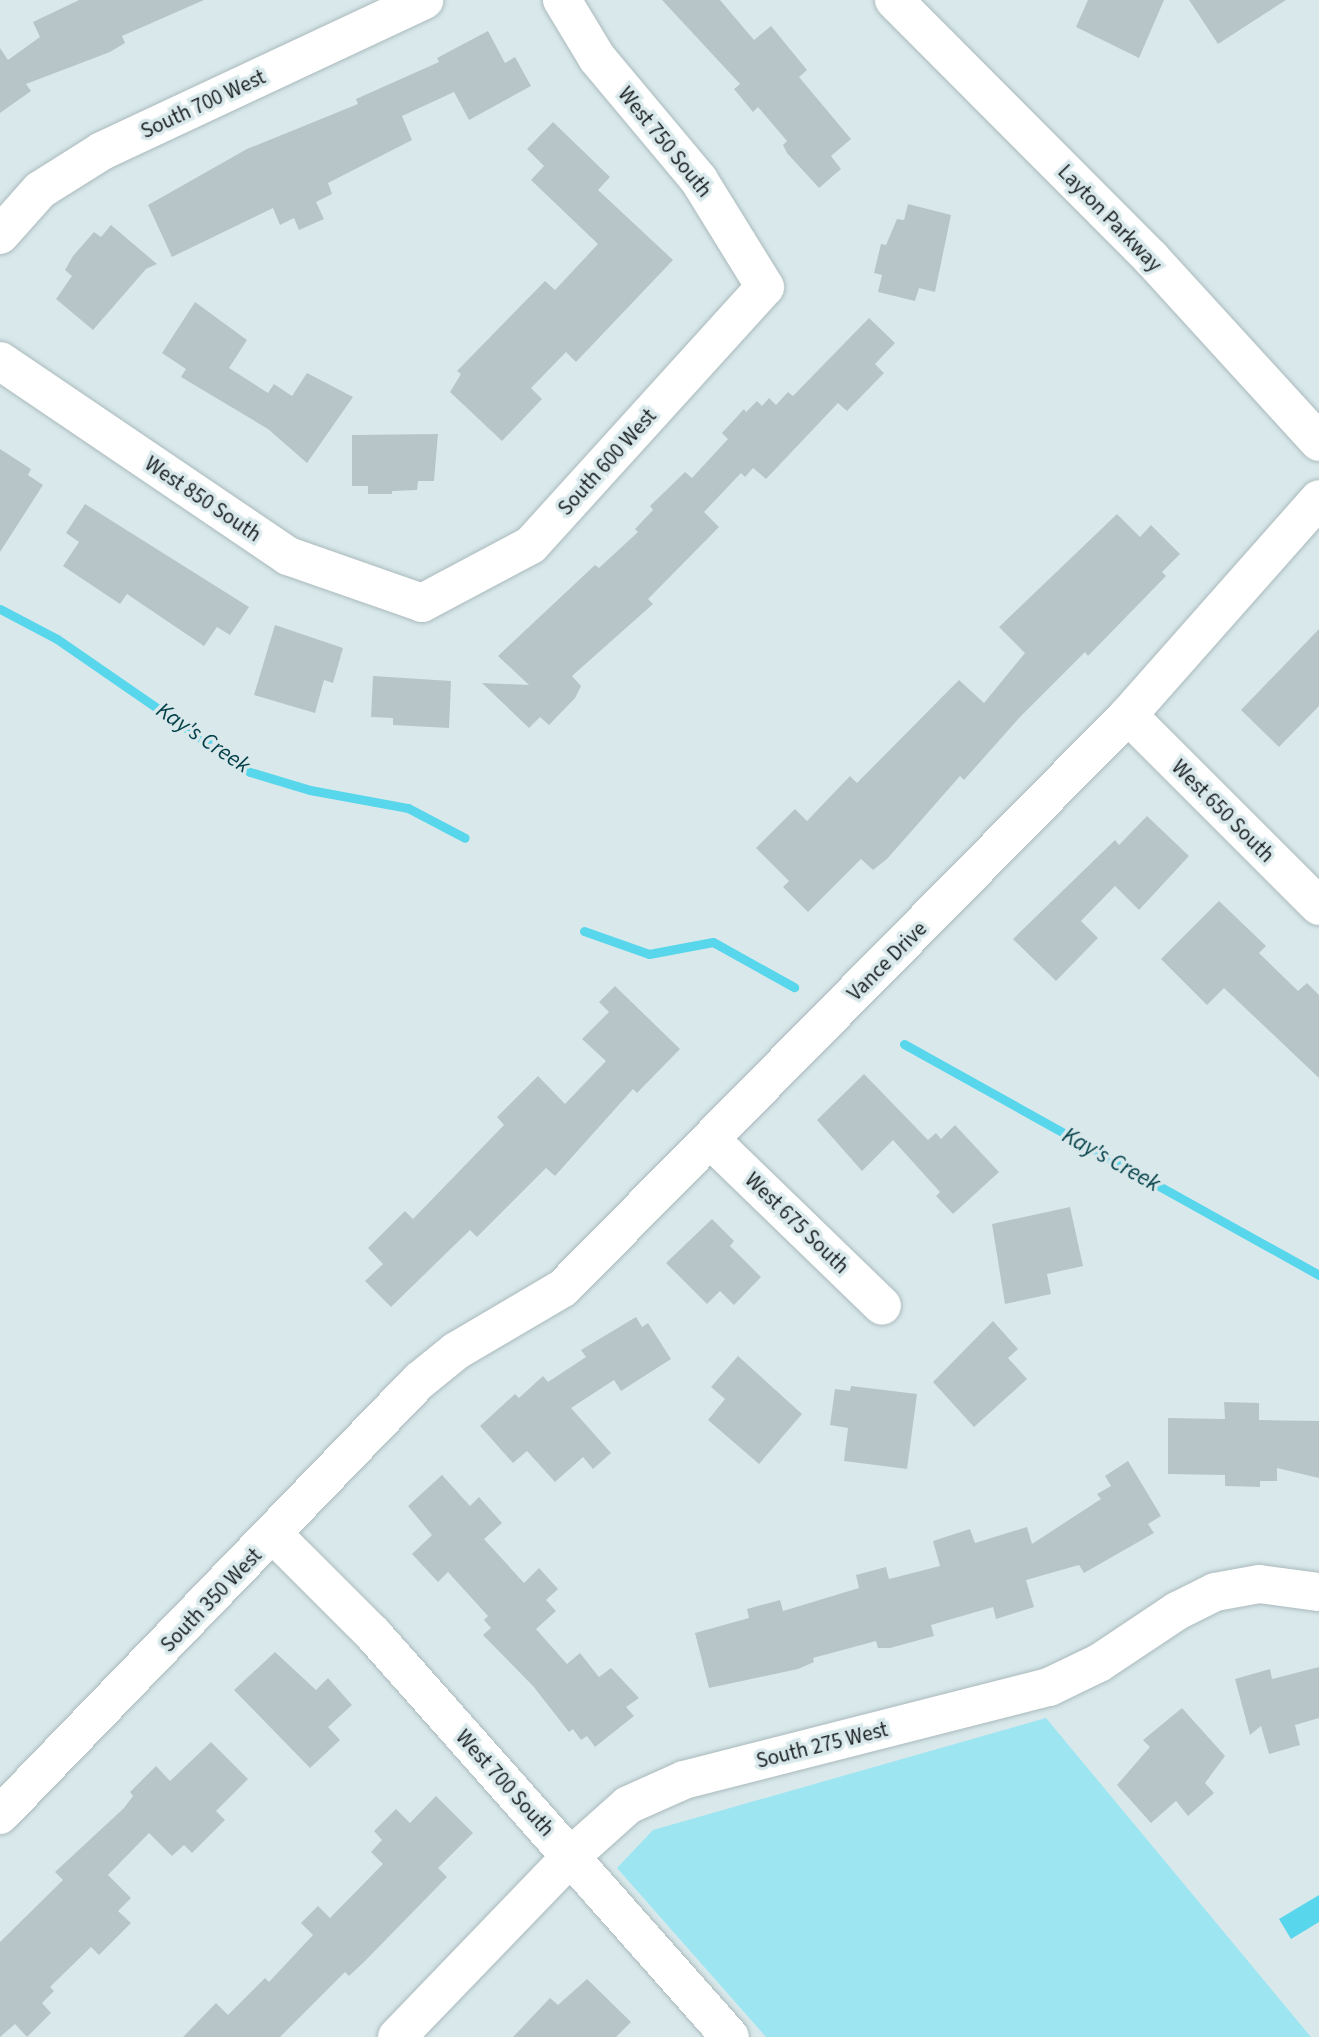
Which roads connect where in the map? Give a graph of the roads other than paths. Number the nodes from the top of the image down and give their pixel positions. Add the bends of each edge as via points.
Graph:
1 (424, 0) edge
2 (562, 0) edge
3 (894, 0) edge
4 (0, 235) edge
5 (765, 287) joint
6 (0, 361) edge
7 (1319, 442) edge
8 (1319, 499) edge
9 (422, 603) joint
10 (1128, 715) junction
11 (1319, 906) edge
12 (711, 1140) junction
13 (882, 1306) dead end
14 (419, 1381) joint
15 (274, 1535) junction
16 (1319, 1592) edge
17 (0, 1815) edge
18 (571, 1856) junction
19 (397, 2037) edge
20 (730, 2037) edge

1 - 4 street, South 700 West via 102,151 40,190
2 - 5 street, West 750 South via 597,58 699,180
3 - 7 street, Layton Parkway via 1151,258
5 - 9 street, South 600 West via 531,545
6 - 9 street, West 850 South via 288,556
8 - 10 street, Vance Drive
10 - 11 street, West 650 South
10 - 12 street, Vance Drive
12 - 13 street, West 675 South
12 - 14 street, Vance Drive via 563,1288 456,1351
14 - 15 street, South 350 West
15 - 17 street, South 350 West
15 - 18 street, West 700 South via 373,1634
16 - 18 street, South 275 West via 1259,1584 1215,1592 1177,1611 1099,1663 1049,1687 684,1780 628,1805
18 - 19 street, South 275 West
18 - 20 street, West 700 South

